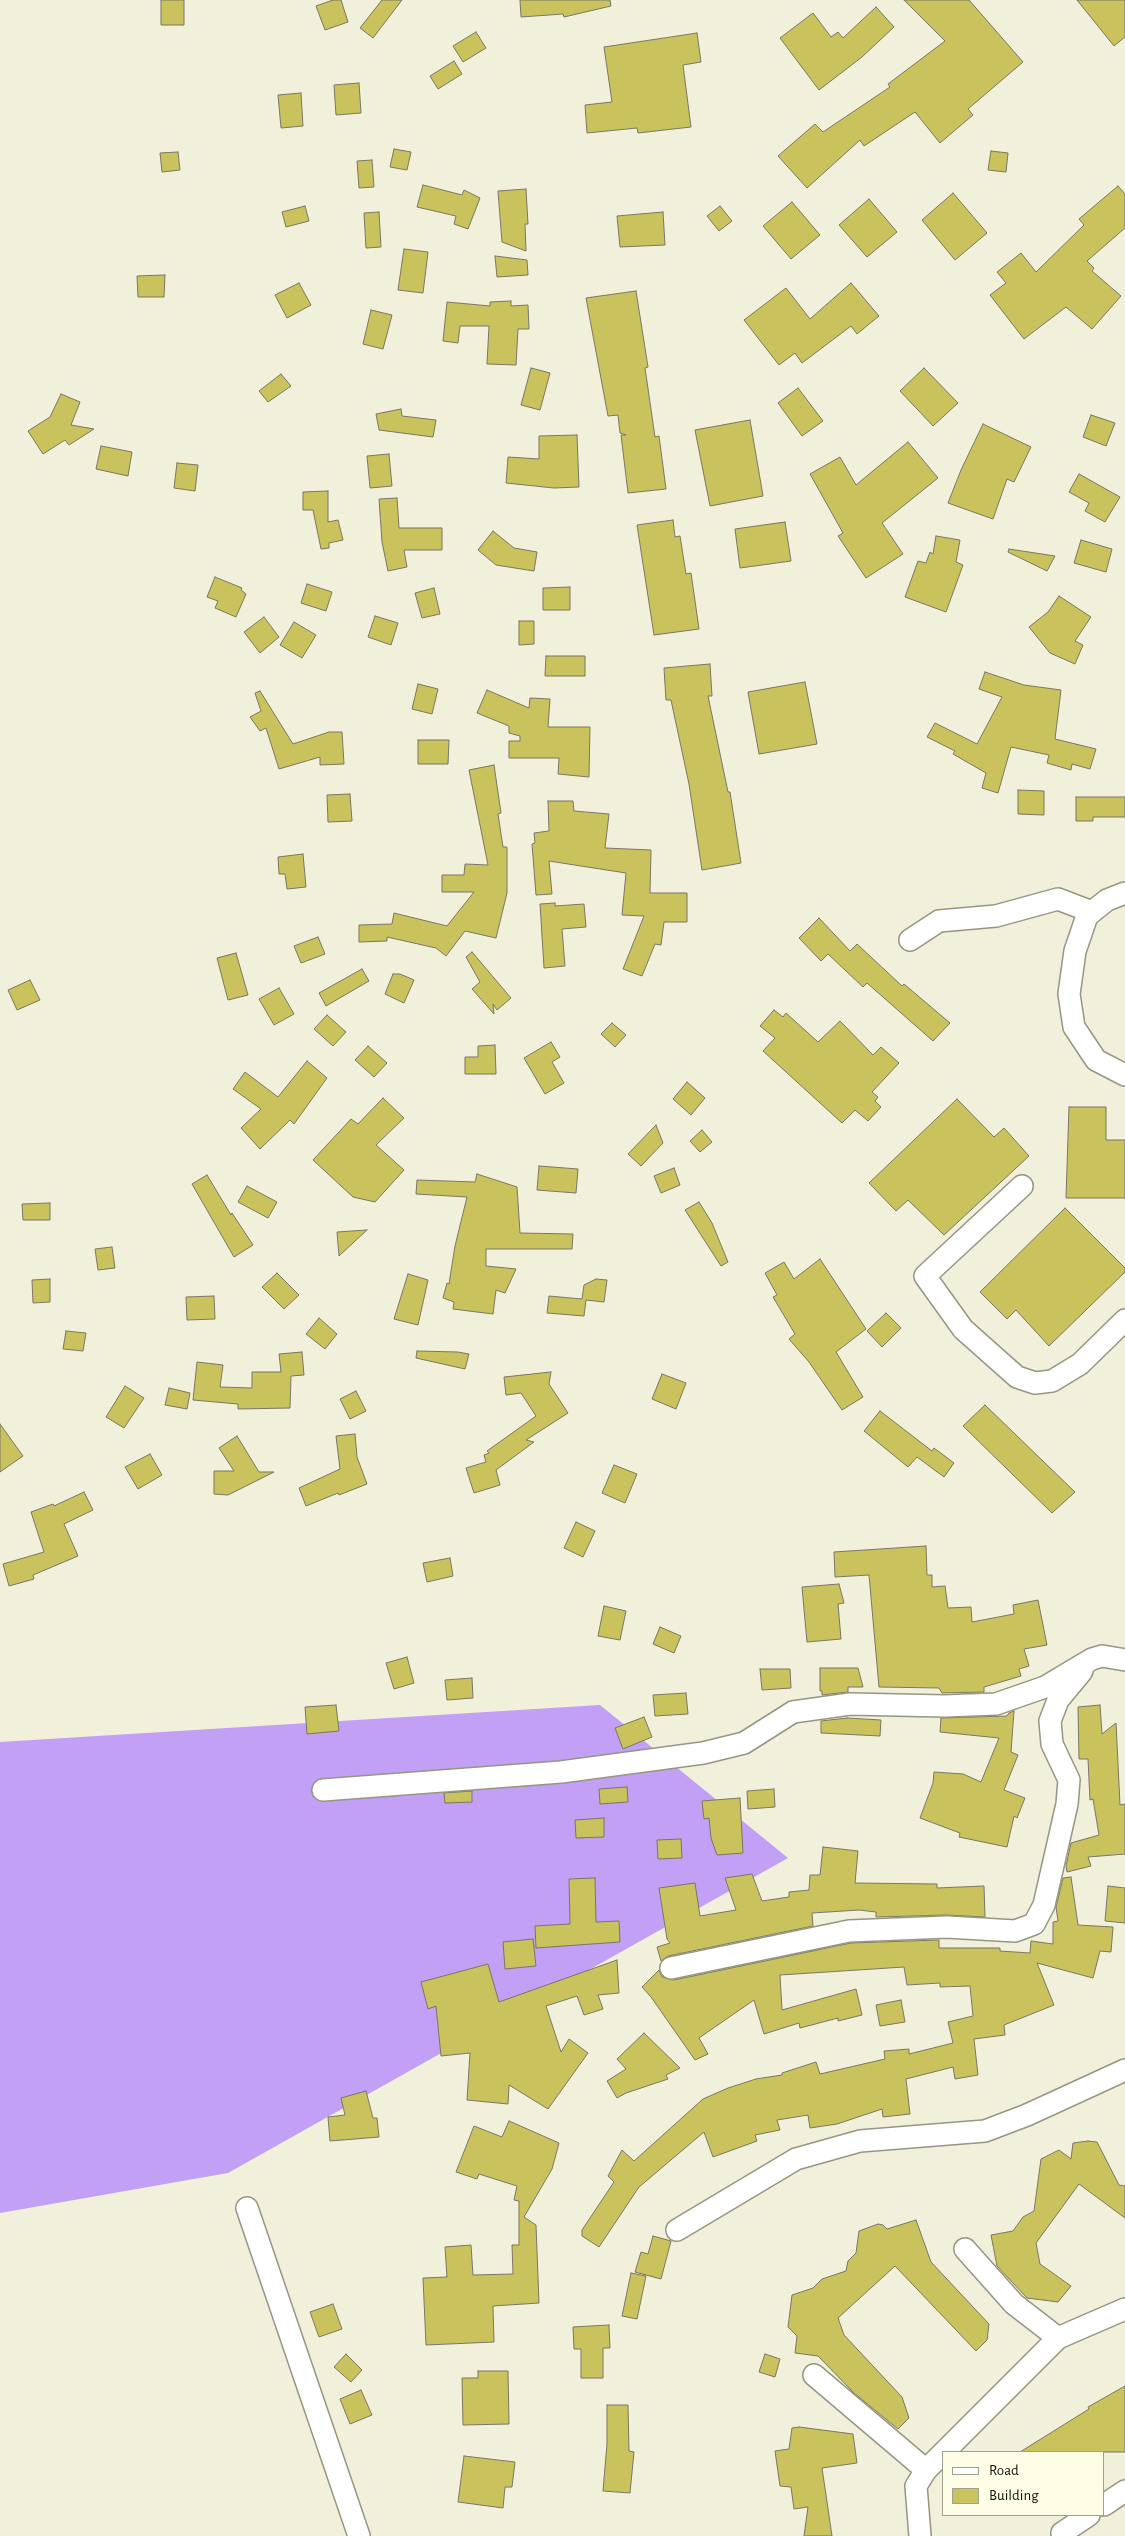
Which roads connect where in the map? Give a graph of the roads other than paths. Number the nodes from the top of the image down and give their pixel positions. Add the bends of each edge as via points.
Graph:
1 (1125, 893) edge
2 (1092, 912) junction
3 (910, 940) dead end
4 (1125, 1075) edge
5 (1022, 1186) dead end
6 (1125, 1320) edge
7 (1092, 1659) junction
8 (1125, 1660) edge
9 (323, 1790) dead end
10 (671, 1968) dead end
11 (1125, 2070) edge
12 (247, 2208) dead end
13 (677, 2230) dead end
14 (965, 2249) dead end
15 (1125, 2309) edge
16 (1058, 2338) junction
17 (814, 2374) dead end
18 (945, 2451) edge
19 (942, 2454) edge
20 (926, 2470) junction
21 (1125, 2491) edge
22 (1105, 2504) edge
23 (1088, 2516) edge
24 (1062, 2533) dead end
25 (359, 2536) edge
26 (920, 2536) edge

1 - 2 street via 1107,900
2 - 3 street via 1058,899 996,916 939,921
2 - 4 street via 1087,916 1075,951 1069,994 1074,1027 1096,1060
5 - 6 street via 925,1276 963,1329 1017,1377 1035,1382 1052,1381 1080,1364
7 - 8 street via 1102,1656
7 - 9 street via 1046,1687 996,1704 850,1704 794,1712 744,1743 703,1753 561,1772
7 - 10 street via 1058,1700 1050,1721 1052,1744 1069,1780 1067,1804 1044,1905 1034,1924 1015,1930 947,1927 849,1931
11 - 13 street via 985,2131 860,2141 796,2159
12 - 25 street
14 - 16 street via 1014,2304
15 - 16 street
16 - 18 street
17 - 20 street
19 - 20 street
20 - 26 street via 916,2486
21 - 22 street
23 - 24 street

